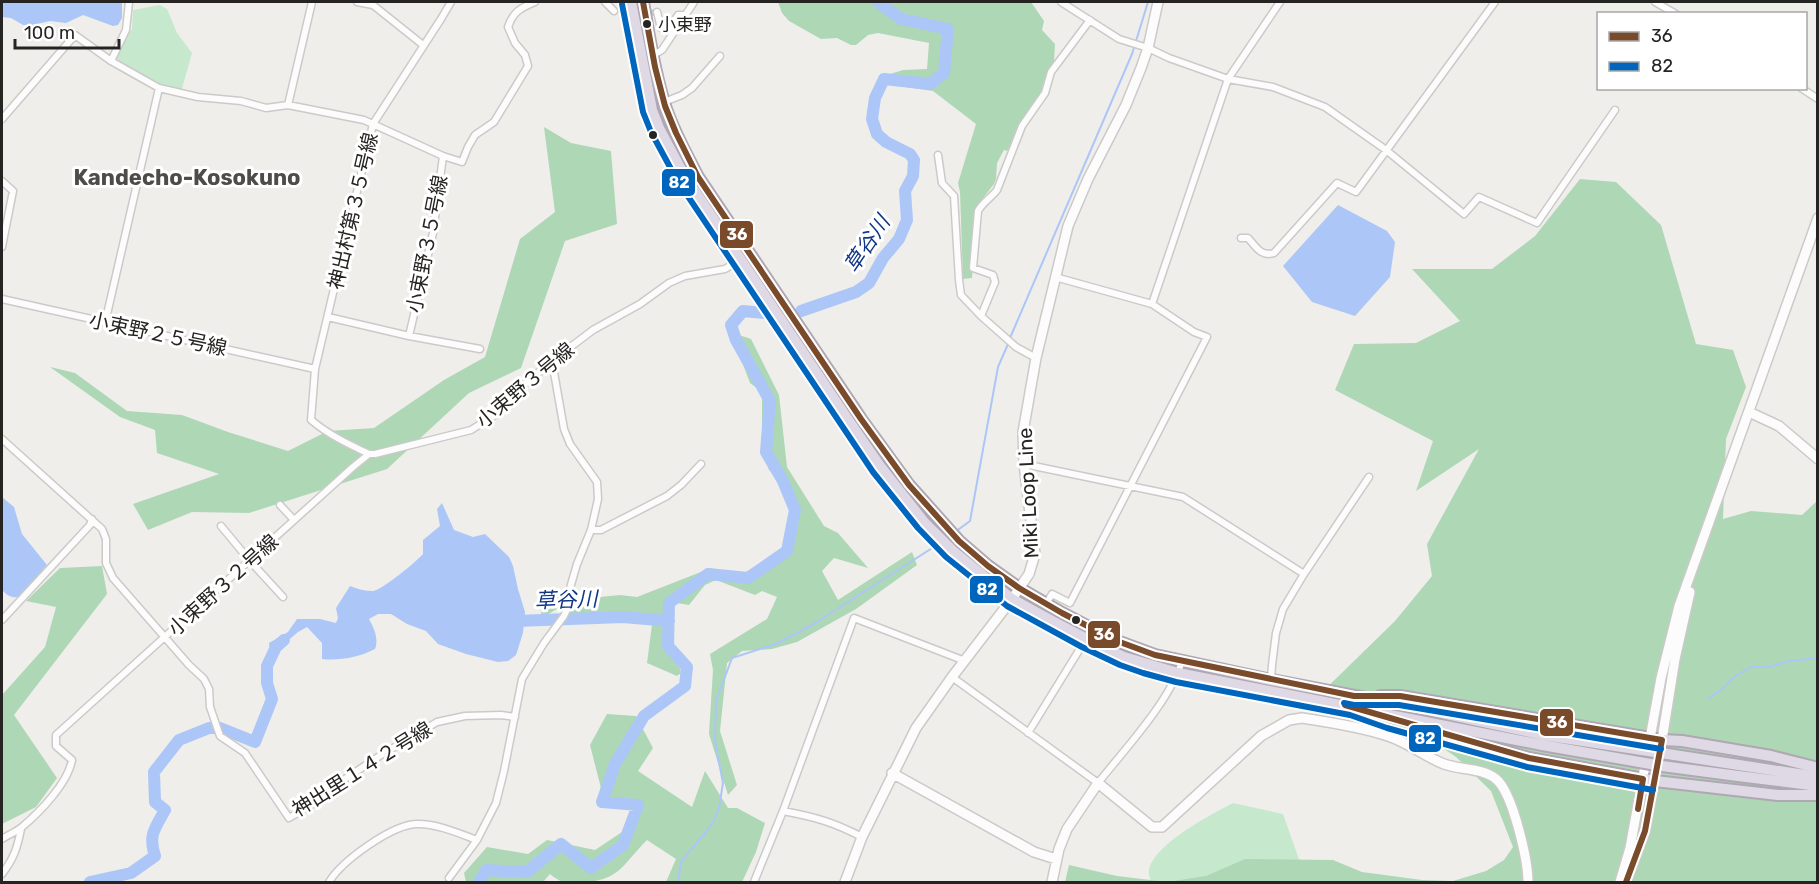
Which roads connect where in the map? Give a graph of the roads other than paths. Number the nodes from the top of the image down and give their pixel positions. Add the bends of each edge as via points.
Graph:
1 (129, 2) edge
2 (312, 2) edge
3 (357, 2) edge
4 (451, 2) edge
5 (535, 2) edge
6 (605, 2) edge
7 (622, 2) edge
8 (631, 2) edge
9 (643, 2) edge
10 (694, 2) edge
11 (1061, 2) edge
12 (1158, 2) edge
13 (1280, 2) edge
14 (1496, 2) edge
15 (1655, 2) edge
16 (614, 11) dead end
17 (657, 12) dead end
18 (1672, 12) edge
19 (685, 15) junction
20 (624, 17) dead end
21 (1090, 20) junction
22 (423, 45) junction
23 (1148, 48) junction
24 (652, 56) junction
25 (720, 56) dead end
26 (111, 61) junction
27 (1228, 79) junction
28 (159, 88) junction
29 (1804, 90) edge
30 (1818, 99) edge
31 (664, 102) junction
32 (288, 105) junction
33 (1615, 110) dead end
34 (2, 119) edge
35 (373, 124) junction
36 (1386, 150) junction
37 (938, 155) dead end
38 (443, 156) junction
39 (2, 181) edge
40 (1817, 222) edge
41 (1241, 238) dead end
42 (2, 247) edge
43 (745, 257) junction
44 (1055, 277) junction
45 (2, 300) edge
46 (1152, 304) junction
47 (981, 316) junction
48 (328, 317) junction
49 (105, 323) junction
50 (409, 336) junction
51 (480, 350) dead end
52 (1036, 358) junction
53 (552, 361) junction
54 (315, 369) junction
55 (1749, 412) junction
56 (2, 440) edge
57 (369, 454) junction
58 (1818, 459) edge
59 (701, 464) dead end
60 (1024, 465) junction
61 (1370, 477) dead end
62 (1130, 486) junction
63 (280, 505) dead end
64 (92, 519) junction
65 (294, 520) junction
66 (221, 526) dead end
67 (591, 530) junction
68 (1699, 551) junction
69 (250, 561) junction
70 (1304, 574) junction
71 (1020, 588) junction
72 (283, 597) dead end
73 (1012, 599) junction
74 (1046, 604) junction
75 (2, 620) edge
76 (165, 637) junction
77 (1086, 639) junction
78 (965, 660) junction
79 (1182, 661) junction
80 (1179, 673) junction
81 (952, 677) junction
82 (1271, 680) junction
83 (1353, 701) junction
84 (515, 717) junction
85 (1028, 733) junction
86 (1650, 738) junction
87 (1662, 740) junction
88 (1818, 768) edge
89 (1738, 771) junction
90 (892, 773) junction
91 (1818, 777) edge
92 (1643, 779) junction
93 (1655, 781) junction
94 (1098, 783) junction
95 (1818, 786) edge
96 (1818, 795) edge
97 (783, 811) junction
98 (21, 829) junction
99 (862, 837) junction
100 (2, 839) edge
101 (477, 840) junction
102 (1056, 860) junction
103 (2, 874) edge
104 (449, 878) dead end
105 (329, 882) edge
106 (754, 882) edge
107 (845, 882) edge
108 (1052, 882) edge
109 (1528, 882) edge
110 (1620, 882) edge
111 (1626, 882) edge

1 - 26 street via 126,30
2 - 32 street
3 - 22 street via 373,5
4 - 22 street, 神出村第３５号線
5 - 38 street via 516,10 508,27 528,66 494,122 475,135 462,162
6 - 16 street
7 - 20 street
8 - 43 highway via 659,128 684,175
9 - 24 highway
10 - 19 street
11 - 21 street
12 - 23 street, Miki Loop Line
13 - 27 street
14 - 36 street
15 - 18 street
17 - 19 street via 661,28 669,29 678,15
19 - 24 street via 662,50
21 - 23 street via 1119,39
21 - 47 street via 1051,72 1044,93 1022,126 997,190 978,211 974,268 993,276 995,282
22 - 35 street, 神出村第３５号線
23 - 27 street
23 - 44 street, Miki Loop Line via 1126,105 1068,226
24 - 31 highway
25 - 31 street via 692,88
26 - 28 street, 小束野３５号線
26 - 34 street, 小束野３５号線 via 75,35
27 - 36 street via 1273,87 1326,107
27 - 46 street
28 - 32 street, 小束野３５号線 via 266,108
28 - 49 street
29 - 30 street
31 - 43 highway via 698,177
32 - 35 street, 小束野３５号線
33 - 36 street via 1537,223 1479,197 1464,214
35 - 38 street, 小束野３５号線
35 - 48 street, 神出村第３５号線
36 - 41 street via 1356,192 1337,183 1274,253 1260,253 1248,238
37 - 47 street via 942,183 954,196 961,295
38 - 50 street, 小束野３５号線 via 433,233
39 - 42 street via 13,191
40 - 55 street
43 - 53 street, 小束野３号線 via 725,269 669,283
43 - 71 highway via 909,485 959,541
43 - 73 highway via 874,458 952,550
44 - 46 street
44 - 52 street, Miki Loop Line
45 - 49 street, 小束野２５号線
46 - 62 street via 1207,337
47 - 52 street via 1016,347
48 - 50 street
48 - 54 street, 神出村第３５号線
49 - 54 street, 小束野２５号線
50 - 51 street
52 - 60 street, Miki Loop Line via 1023,432
53 - 57 street, 小束野３号線 via 495,415 471,430
53 - 67 street via 564,429 597,482 598,499
54 - 57 street via 311,420
55 - 58 street via 1779,426
55 - 68 street
56 - 64 street, 神出里１４２号線
57 - 65 street, 小束野３２号線
59 - 67 street via 667,496 601,530
60 - 62 street
60 - 71 street, Miki Loop Line via 1035,554
61 - 70 street
62 - 70 street via 1183,497
62 - 74 street via 1070,603 1052,594
63 - 65 street
64 - 75 street
64 - 76 street, 神出里１４２号線 via 106,539 106,563 113,578
65 - 69 street, 小束野３２号線
66 - 69 street
67 - 84 street via 577,564 568,607 522,679
68 - 86 street via 1673,627
68 - 87 street
69 - 72 street
69 - 76 street, 小束野３２号線
70 - 82 street via 1283,609
71 - 73 street, Miki Loop Line
71 - 74 highway
73 - 77 highway
73 - 78 street, Miki Loop Line
74 - 79 highway via 1117,641
76 - 84 street, 神出里１４２号線 via 209,688 210,707 220,736 245,753 289,818 437,722 465,716
76 - 98 street, 小束野３２号線 via 56,735 56,746 72,760 70,770
77 - 80 highway via 1124,657
77 - 85 street
78 - 81 street, Miki Loop Line
78 - 97 street via 854,618
79 - 80 street
79 - 82 highway
80 - 83 highway
80 - 94 street
81 - 85 street
81 - 90 street, Miki Loop Line via 916,728
82 - 83 highway
83 - 86 highway via 1400,696
83 - 89 highway, bridge via 1662,766
83 - 92 highway via 1389,719 1529,758
84 - 101 street via 496,803
85 - 94 street
86 - 87 highway
86 - 92 street
87 - 88 highway via 1771,756
87 - 93 street
89 - 91 highway
89 - 95 highway
90 - 99 street, Miki Loop Line
90 - 102 street via 1034,852
92 - 93 highway
92 - 110 street
93 - 96 highway via 1778,795
93 - 111 street via 1645,831
94 - 102 street via 1067,829
94 - 109 street via 1152,827 1162,827 1275,727 1302,718 1330,722 1391,737 1442,763 1482,772 1498,780 1522,836
97 - 99 street via 821,818
97 - 106 street
98 - 100 street
98 - 103 street via 13,861
99 - 107 street, Miki Loop Line
101 - 104 street
101 - 105 street via 437,826 404,826 364,850
102 - 108 street

